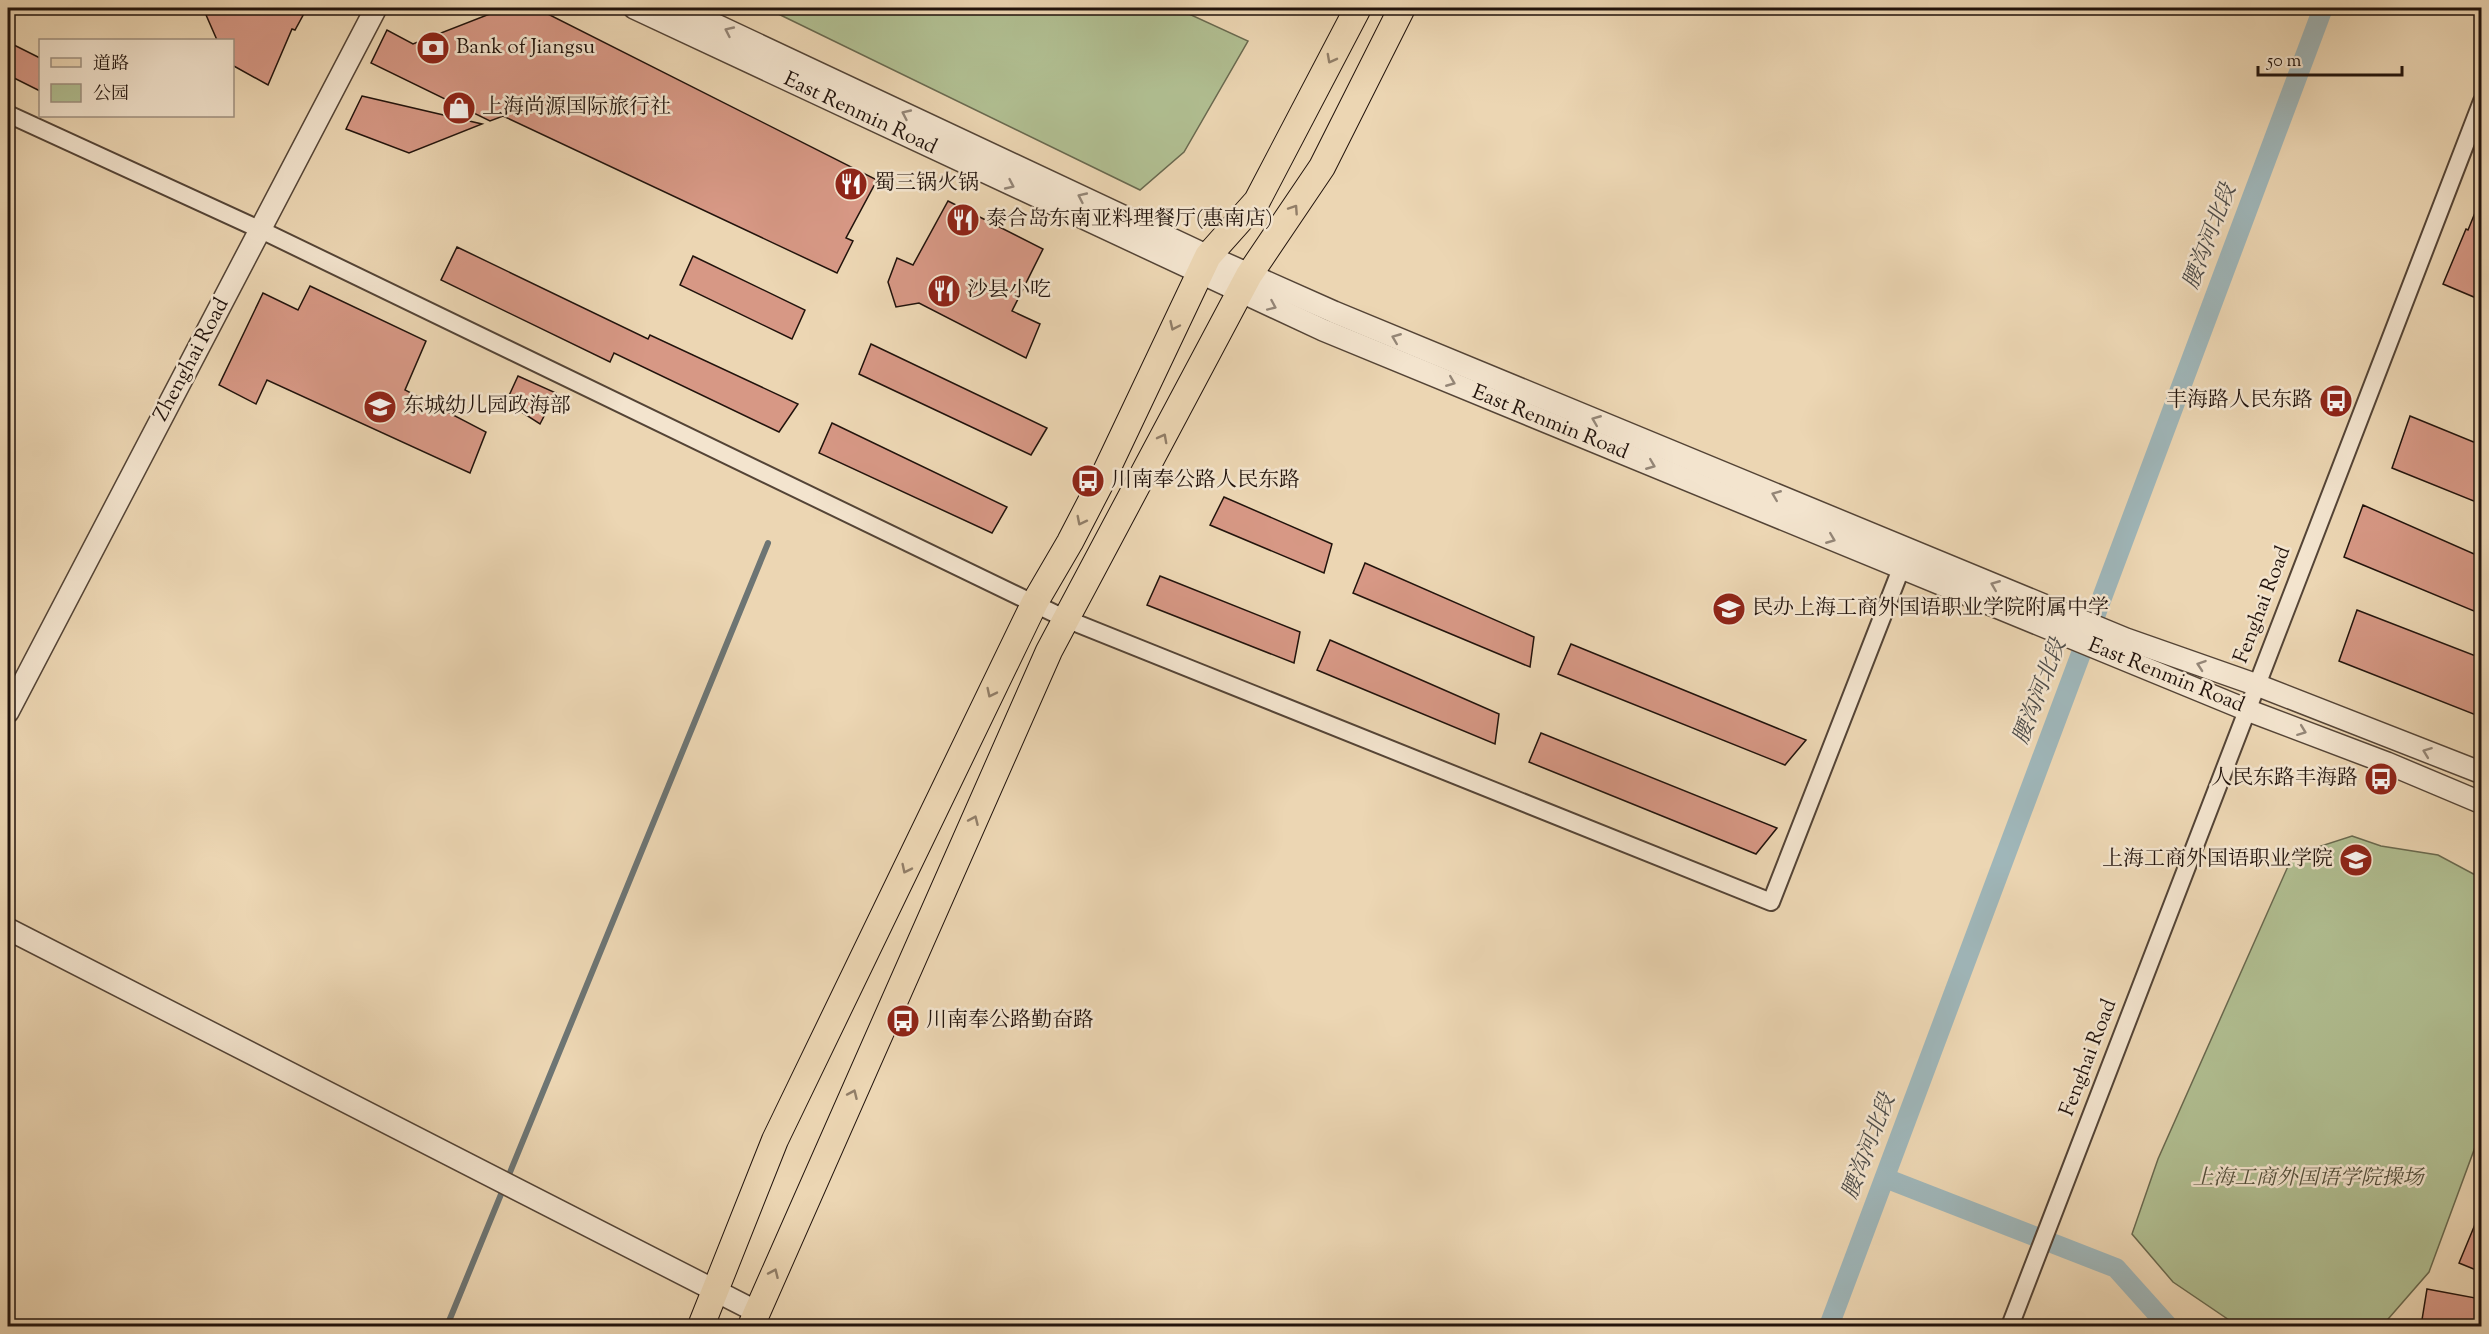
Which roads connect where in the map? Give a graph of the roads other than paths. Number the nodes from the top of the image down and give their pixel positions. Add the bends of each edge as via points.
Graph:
1 (375, 8) edge
2 (634, 8) edge
3 (680, 8) edge
4 (1358, 8) edge
5 (1402, 8) edge
6 (2481, 101) edge
7 (8, 114) edge
8 (261, 230) junction
9 (1204, 265) junction
10 (1245, 284) junction
11 (1905, 558) junction
12 (1035, 602) junction
13 (1066, 619) junction
14 (2123, 648) junction
15 (2257, 685) junction
16 (2247, 710) junction
17 (8, 712) edge
18 (2481, 773) edge
19 (2481, 803) edge
20 (8, 929) edge
21 (716, 1289) junction
22 (754, 1319) edge
23 (701, 1326) edge
24 (2010, 1326) edge

1 - 8 street, Zhenghai Road
2 -> 9 street, East Renmin Road
9 -> 3 street, East Renmin Road
4 -> 9 main road via 1257,201
10 -> 5 main road via 1322,167
6 - 15 street, Fenghai Road
7 - 8 street
8 - 12 street
8 - 17 street, Zhenghai Road
9 - 10 street, East Renmin Road
9 -> 12 main road via 1100,484
10 - 11 street, East Renmin Road via 1323,330
13 -> 10 main road
11 - 13 street via 1771,902
11 - 14 street, East Renmin Road
12 - 13 street
12 -> 21 main road via 775,1140
22 -> 13 main road
15 -> 14 street, East Renmin Road
14 - 16 street, East Renmin Road
15 - 16 street, Fenghai Road
18 -> 15 street, East Renmin Road
16 -> 19 street, East Renmin Road
16 - 24 street, Fenghai Road
20 - 21 street
21 - 22 street
21 - 23 main road

